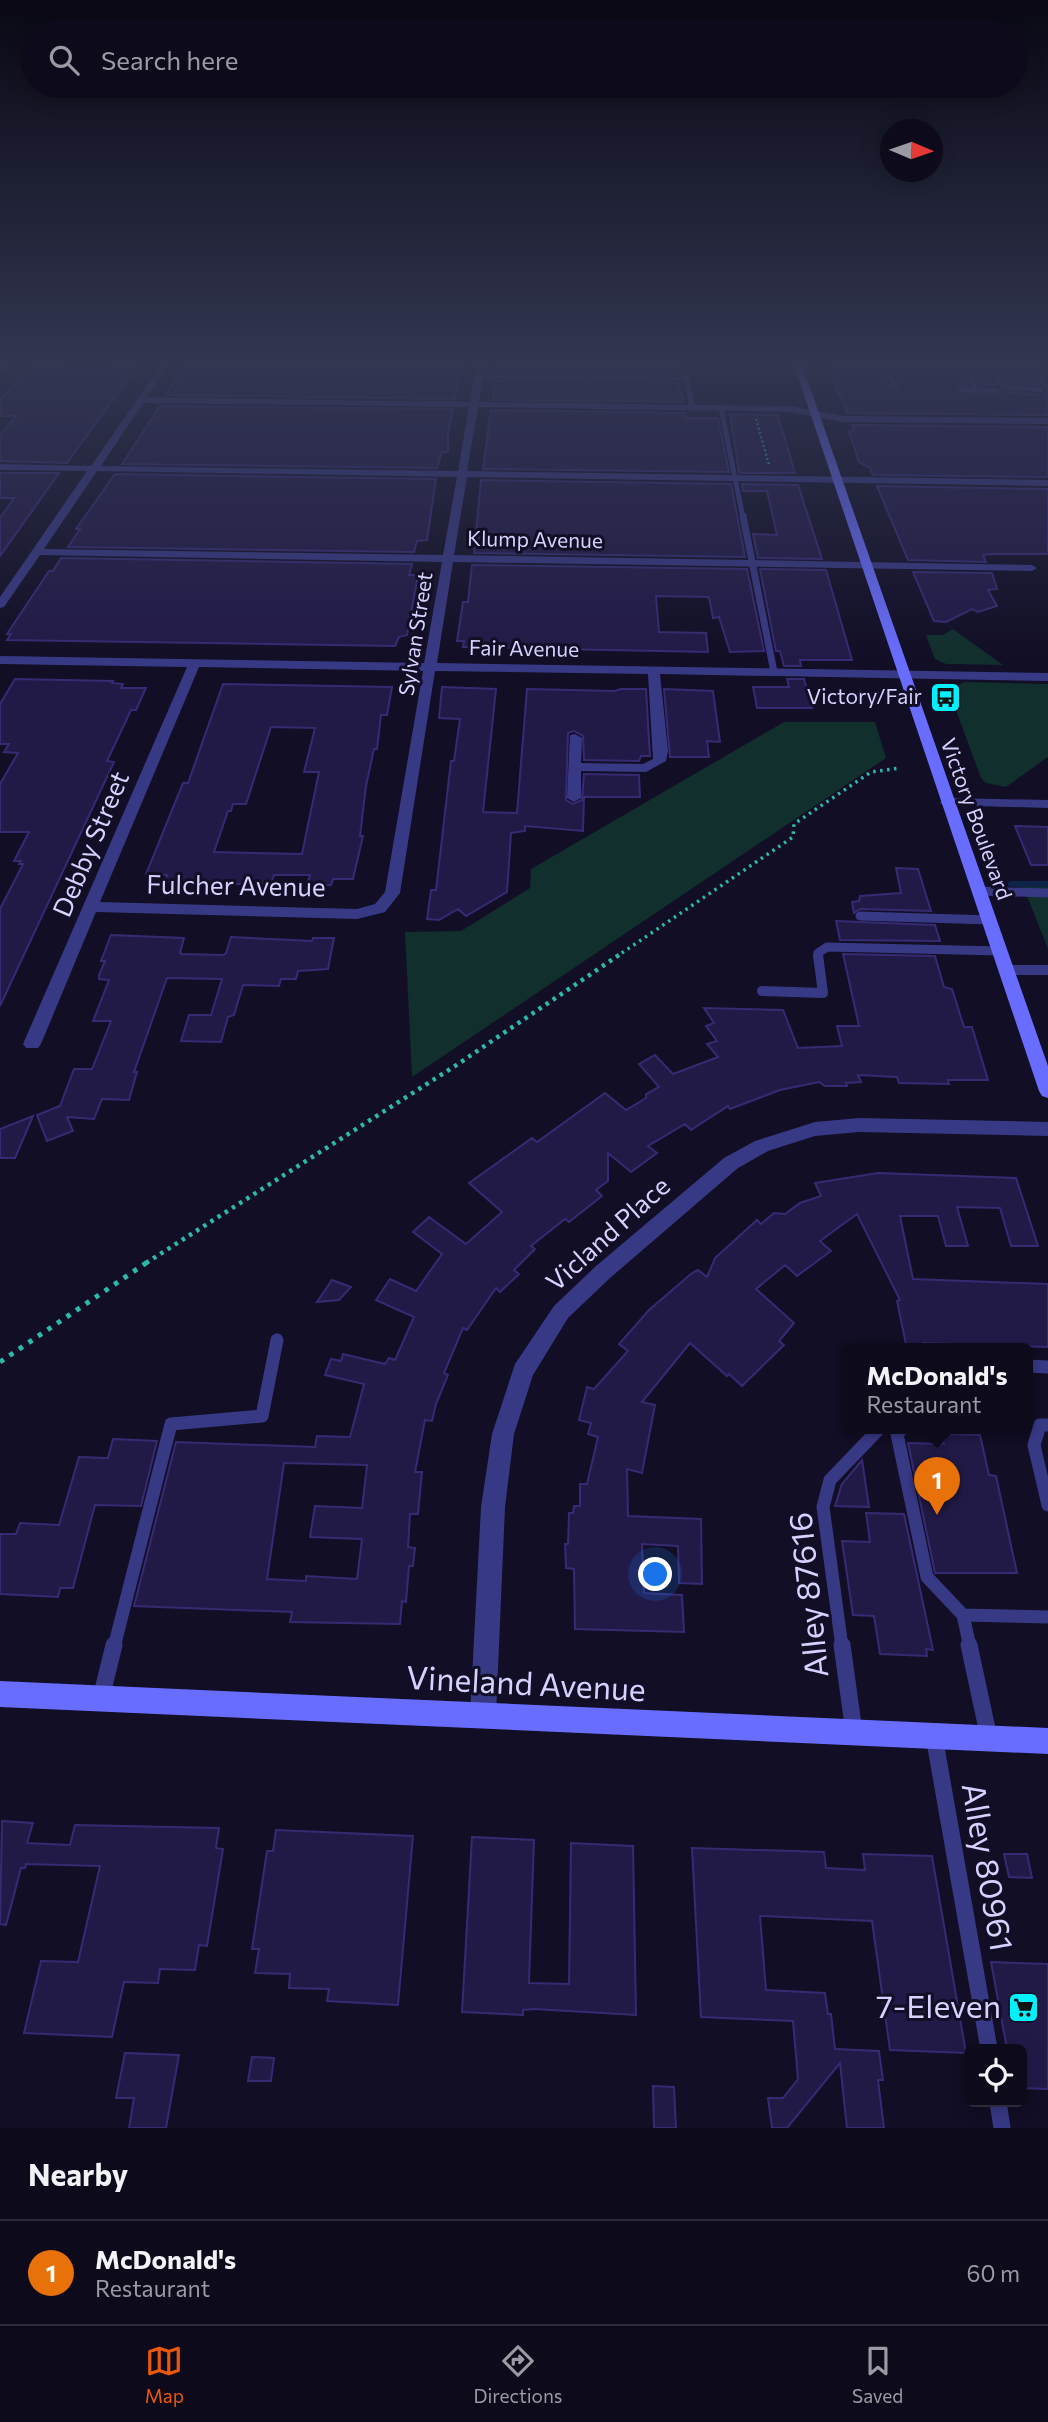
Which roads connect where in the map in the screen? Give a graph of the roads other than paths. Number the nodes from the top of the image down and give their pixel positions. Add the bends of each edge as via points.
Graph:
1 (99, 461) edge
2 (463, 461) edge
3 (732, 461) edge
4 (830, 461) edge
5 (0, 467) edge
6 (94, 469) junction
7 (461, 474) junction
8 (735, 477) junction
9 (837, 480) junction
10 (1048, 483) edge
11 (37, 552) junction
12 (448, 558) junction
13 (752, 563) junction
14 (866, 565) junction
15 (1032, 568) dead end
16 (0, 605) edge
17 (0, 660) edge
18 (195, 663) junction
19 (430, 667) junction
20 (654, 671) junction
21 (774, 673) junction
22 (902, 675) junction
23 (1048, 677) edge
24 (575, 738) dead end
25 (575, 767) junction
26 (574, 798) dead end
27 (947, 802) junction
28 (1048, 803) edge
29 (979, 891) junction
30 (1048, 893) edge
31 (91, 907) junction
32 (380, 908) joint
33 (860, 916) dead end
34 (990, 920) junction
35 (1000, 951) junction
36 (1007, 970) junction
37 (1048, 971) edge
38 (762, 991) dead end
39 (32, 1044) dead end
40 (1048, 1091) edge
41 (1048, 1129) edge
42 (277, 1340) dead end
43 (1039, 1424) edge
44 (874, 1434) edge
45 (897, 1434) edge
46 (1048, 1505) edge
47 (963, 1615) junction
48 (1048, 1617) edge
49 (0, 1693) edge
50 (101, 1698) junction
51 (482, 1715) junction
52 (854, 1732) junction
53 (934, 1736) junction
54 (989, 1738) junction
55 (1048, 1741) edge
56 (988, 2044) edge
57 (999, 2107) edge
58 (1002, 2128) edge

1 - 6 street
2 - 7 street, Sylvan Street
3 - 8 lane
4 - 9 main road, Victory Boulevard
5 - 6 street
6 - 7 street
6 - 11 street
7 - 8 street
7 - 12 street, Sylvan Street
8 - 9 street
8 - 13 lane
9 - 10 street
9 - 14 main road, Victory Boulevard
11 - 12 street, Klump Avenue
11 - 16 street
12 - 13 street, Klump Avenue
12 - 19 street, Sylvan Street
13 - 14 street, Klump Avenue
13 - 21 lane
14 - 15 street, Klump Avenue
14 - 22 main road, Victory Boulevard
17 - 18 street, Fair Avenue
18 - 19 street, Fair Avenue
18 - 31 street, Debby Street
19 - 20 street, Fair Avenue
19 - 32 street, Sylvan Street via 392,893
20 - 21 street, Fair Avenue
20 - 25 street via 659,761 646,768
21 - 22 street, Fair Avenue
22 - 23 street, Fair Avenue
22 - 27 main road, Victory Boulevard
24 - 25 street
25 - 26 street
27 - 28 street
27 - 29 main road, Victory Boulevard
29 - 30 lane
29 - 34 main road, Victory Boulevard
31 - 32 street, Fulcher Avenue via 357,914
31 - 39 street, Debby Street
33 - 34 lane
34 - 35 main road, Victory Boulevard
35 - 36 main road, Victory Boulevard
35 - 38 lane via 827,947 818,953 822,993
36 - 37 lane
36 - 40 main road, Victory Boulevard
41 - 51 street, Vicland Place via 859,1125 815,1129 762,1146 731,1163 561,1312 523,1371 503,1434 494,1507
42 - 50 lane via 262,1416 171,1424
43 - 46 lane via 1034,1445
44 - 52 lane, Alley 87616 via 830,1480 823,1507
45 - 47 lane via 927,1577
47 - 48 lane
47 - 54 lane
49 - 50 main road, Vineland Avenue
50 - 51 main road, Vineland Avenue
51 - 52 main road, Vineland Avenue
52 - 53 main road, Vineland Avenue
53 - 54 main road, Vineland Avenue
53 - 56 lane, Alley 80961
54 - 55 main road, Vineland Avenue
57 - 58 lane

